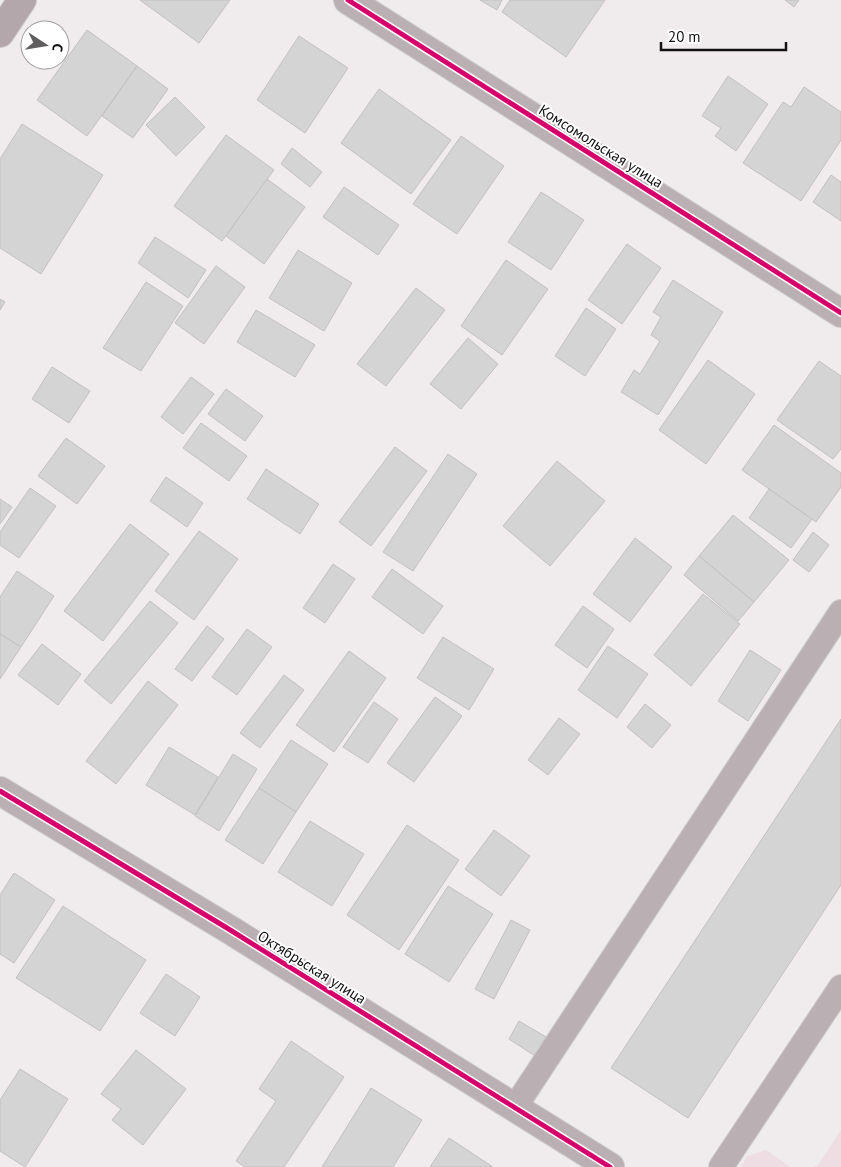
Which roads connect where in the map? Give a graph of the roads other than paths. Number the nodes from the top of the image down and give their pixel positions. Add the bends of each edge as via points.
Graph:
1 (22, 0) edge
2 (348, 0) edge
3 (0, 33) edge
4 (841, 313) edge
5 (841, 612) edge
6 (0, 791) edge
7 (841, 987) edge
8 (515, 1107) junction
9 (610, 1167) edge
10 (721, 1167) edge

1 - 3 main road
2 - 4 street, Комсомольская улица
5 - 8 lane
6 - 8 street, Октябрьская улица
7 - 10 lane
8 - 9 street, Октябрьская улица

